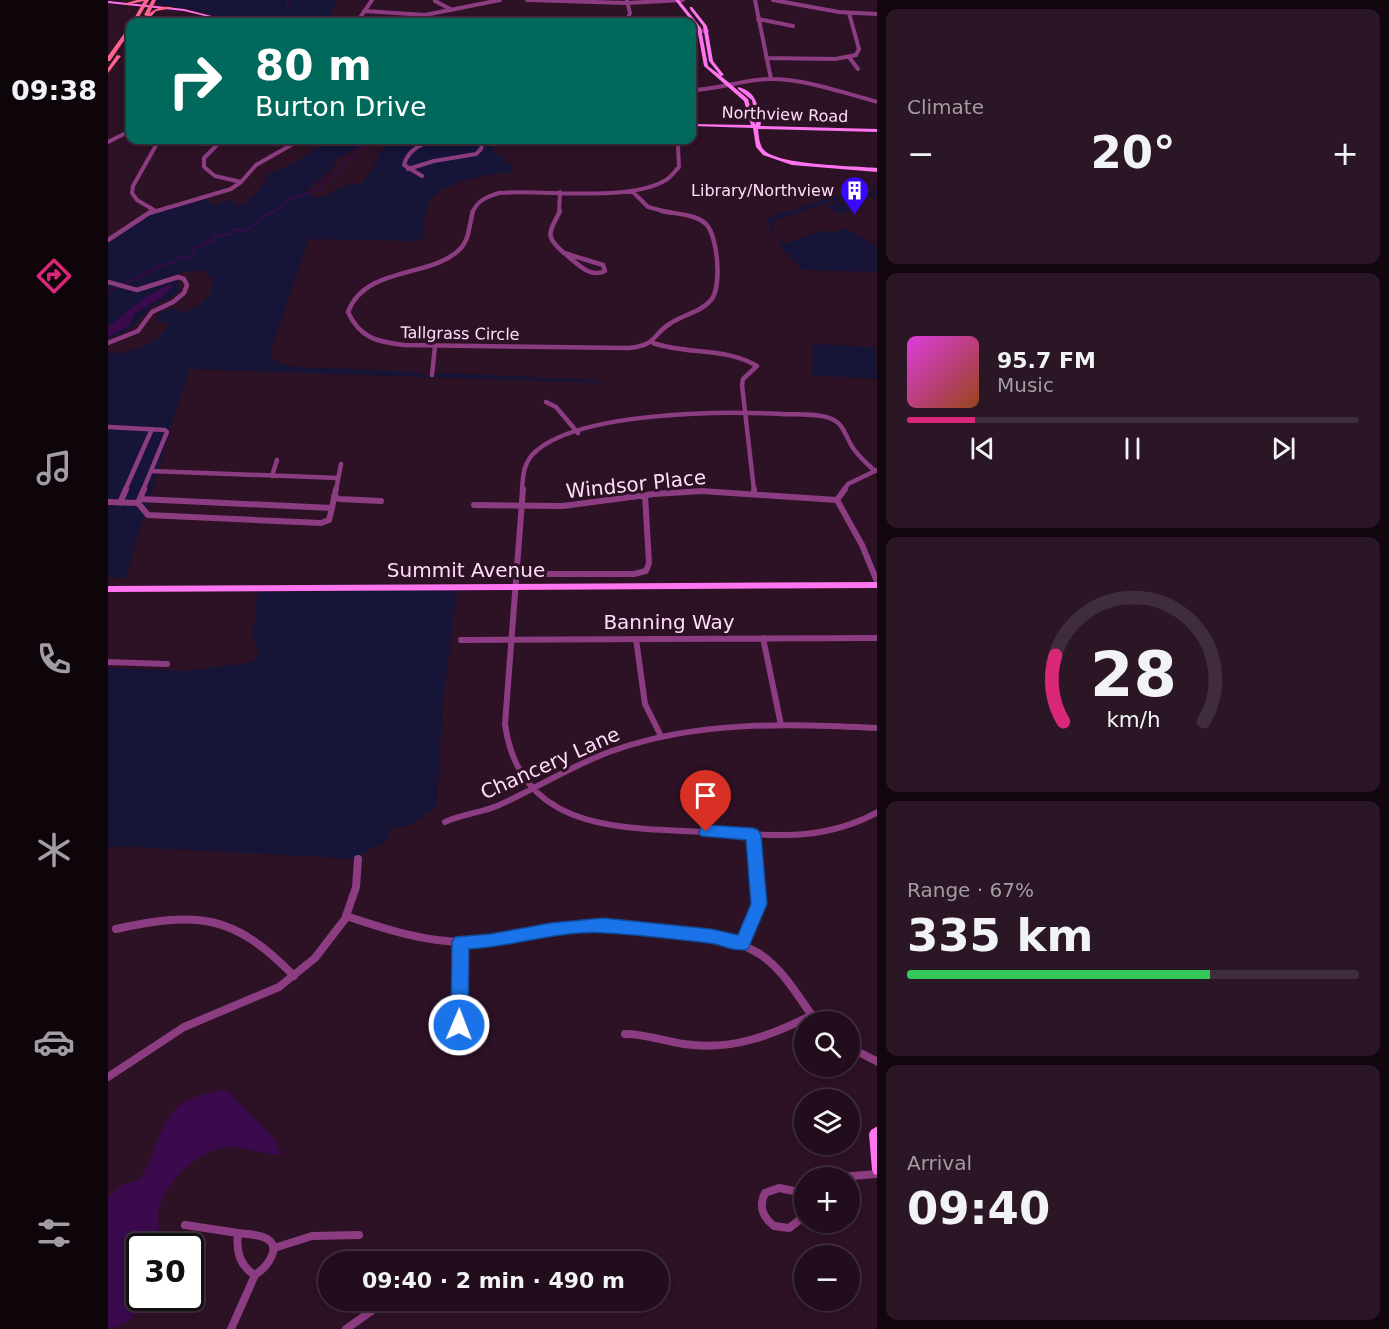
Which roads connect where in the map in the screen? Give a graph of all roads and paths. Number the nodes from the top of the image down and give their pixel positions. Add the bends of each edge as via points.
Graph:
1 (154, 0) edge
2 (372, 0) edge
3 (500, 0) edge
4 (527, 0) edge
5 (677, 0) edge
6 (683, 0) edge
7 (755, 0) edge
8 (773, 0) edge
9 (809, 0) edge
10 (435, 1) edge
11 (488, 1) edge
12 (627, 1) edge
13 (108, 2) edge
14 (144, 2) edge
15 (125, 4) joint
16 (802, 5) junction
17 (151, 6) junction
18 (171, 8) junction
19 (452, 10) junction
20 (364, 11) junction
21 (849, 13) junction
22 (877, 14) edge
23 (136, 18) edge
24 (143, 18) edge
25 (144, 18) edge
26 (147, 18) edge
27 (215, 18) edge
28 (360, 18) edge
29 (628, 18) edge
30 (692, 18) edge
31 (758, 19) junction
32 (696, 25) edge
33 (793, 26) dead end
34 (699, 31) junction
35 (707, 31) junction
36 (126, 35) edge
37 (701, 42) junction
38 (709, 42) junction
39 (126, 46) edge
40 (849, 57) junction
41 (766, 58) junction
42 (108, 60) edge
43 (858, 69) dead end
44 (108, 71) edge
45 (718, 71) junction
46 (711, 73) junction
47 (771, 79) junction
48 (735, 84) junction
49 (728, 85) junction
50 (696, 89) edge
51 (877, 102) edge
52 (748, 107) junction
53 (756, 108) junction
54 (696, 125) edge
55 (755, 127) junction
56 (877, 131) edge
57 (126, 133) edge
58 (108, 142) edge
59 (158, 144) edge
60 (218, 144) edge
61 (293, 144) edge
62 (423, 144) edge
63 (482, 144) edge
64 (678, 146) edge
65 (408, 169) junction
66 (877, 170) edge
67 (422, 176) dead end
68 (242, 182) junction
69 (632, 190) junction
70 (560, 192) junction
71 (154, 210) junction
72 (108, 240) edge
73 (562, 252) junction
74 (108, 282) edge
75 (108, 343) edge
76 (653, 343) junction
77 (435, 346) junction
78 (432, 375) dead end
79 (546, 402) dead end
80 (745, 413) junction
81 (108, 427) edge
82 (152, 429) junction
83 (578, 433) junction
84 (277, 460) dead end
85 (341, 464) dead end
86 (151, 471) junction
87 (876, 471) edge
88 (272, 476) junction
89 (338, 478) junction
90 (754, 493) junction
91 (645, 495) junction
92 (334, 496) junction
93 (837, 500) junction
94 (139, 501) junction
95 (381, 501) dead end
96 (108, 502) edge
97 (120, 503) junction
98 (260, 504) junction
99 (474, 505) dead end
100 (521, 507) junction
101 (332, 508) junction
102 (255, 520) junction
103 (516, 574) junction
104 (877, 582) edge
105 (515, 587) junction
106 (108, 589) edge
107 (763, 638) junction
108 (877, 638) edge
109 (636, 639) junction
110 (460, 640) dead end
111 (512, 640) junction
112 (108, 662) edge
113 (167, 664) dead end
114 (781, 725) junction
115 (877, 728) edge
116 (662, 736) junction
117 (532, 788) junction
118 (877, 812) edge
119 (448, 821) dead end
120 (753, 835) junction
121 (358, 859) dead end
122 (346, 916) junction
123 (116, 929) dead end
124 (461, 942) junction
125 (742, 944) junction
126 (294, 976) junction
127 (809, 1011) edge
128 (459, 1025) dead end
129 (794, 1026) edge
130 (625, 1034) dead end
131 (860, 1053) edge
132 (877, 1061) edge
133 (108, 1077) edge
134 (877, 1132) edge
135 (877, 1158) edge
136 (877, 1174) edge
137 (860, 1175) edge
138 (802, 1191) edge
139 (185, 1225) dead end
140 (238, 1233) junction
141 (359, 1235) dead end
142 (274, 1248) junction
143 (255, 1275) junction
144 (371, 1311) edge
145 (231, 1329) edge
146 (346, 1329) edge

1 - 17 main road
2 - 20 street
3 - 11 street
4 - 12 street
5 - 6 street
5 - 12 street
5 - 30 street
6 - 35 street
7 - 31 street
8 - 16 street
9 - 16 street
10 - 19 street
11 - 19 street
12 - 29 street
13 - 15 street
14 - 15 main road
14 - 17 street
14 - 23 main road
14 - 24 main road
16 - 21 street
17 - 18 street
17 - 25 main road
18 - 26 main road via 156,10
18 - 27 street
19 - 20 street via 420,15
20 - 28 street
21 - 22 street
21 - 40 street via 859,49
31 - 33 street
31 - 41 street
32 - 34 street
34 - 35 street
34 - 37 street
35 - 38 street
36 - 42 main road
37 - 38 street
37 - 46 street
38 - 45 street via 711,61
39 - 44 main road
40 - 41 street
40 - 43 street
41 - 47 street
45 - 46 street
45 - 48 street
46 - 49 street
47 - 48 street
47 - 51 street
48 - 49 street
48 - 53 street via 751,96
49 - 50 street
49 - 52 street via 744,98
52 - 53 street
52 - 55 street
53 - 55 street via 759,124
54 - 55 street, Northview Road
55 - 56 street, Northview Road
55 - 66 street via 760,149 775,159
57 - 58 street
59 - 71 street via 132,193
60 - 68 street via 204,158 204,167 215,176
61 - 68 street via 256,165
62 - 65 street via 406,154 404,165
63 - 65 street via 476,154
64 - 69 street, Tallgrass Circle via 679,165 673,175 653,186
65 - 67 street
68 - 71 street via 220,193
69 - 70 street, Tallgrass Circle
69 - 76 street via 650,208 692,217 707,226 718,277 717,292 710,301 667,326
70 - 73 street via 561,208 549,235
70 - 77 street, Tallgrass Circle via 511,192 485,198 472,208 468,241 458,252 372,285 352,301 351,320 367,335 383,342
71 - 72 street
73 - 73 street via 589,273 605,271 603,265
74 - 75 street via 133,290 175,277 184,279 187,285 184,293 152,312 138,331
76 - 77 street, Tallgrass Circle via 629,348
76 - 80 street via 678,350 734,355 755,364 758,367 742,385
77 - 78 street
79 - 83 street via 556,407
80 - 83 street via 671,415
80 - 87 street via 834,420 844,427 855,451
80 - 90 street
81 - 82 street
82 - 86 street via 167,432
82 - 97 street
83 - 100 street via 548,443 532,455 524,469
84 - 88 street
85 - 89 street
86 - 88 street
86 - 94 street
87 - 93 street via 848,484
88 - 89 street
89 - 92 street
90 - 91 street, Windsor Place via 693,491
90 - 93 street, Windsor Place
91 - 100 street, Windsor Place via 578,505
91 - 103 street via 649,563 646,571
92 - 95 street
92 - 101 street
93 - 104 street
94 - 97 street
94 - 98 street
94 - 102 street via 148,515
96 - 97 street
98 - 101 street
98 - 102 street
99 - 100 street, Windsor Place
100 - 103 street
101 - 102 street via 329,520 321,523
103 - 105 street
104 - 105 street, Summit Avenue
105 - 106 street, Summit Avenue
105 - 111 street
107 - 108 street, Banning Way
107 - 109 street, Banning Way
107 - 114 street
109 - 111 street, Banning Way
109 - 116 street via 645,705
110 - 111 street, Banning Way
111 - 117 street via 505,736 513,762
112 - 113 street
114 - 115 street, Chancery Lane
114 - 116 street, Chancery Lane via 724,727
116 - 117 street, Chancery Lane via 611,752
117 - 119 street, Chancery Lane via 478,814
117 - 120 street via 557,807 599,824
118 - 120 street via 827,833
120 - 125 street via 759,904
121 - 122 street via 356,887
122 - 124 street via 416,937
122 - 126 street via 320,952
123 - 126 street via 165,918 214,921 258,941
124 - 125 street via 603,925 700,935
124 - 128 street
125 - 127 street via 778,969
126 - 133 street via 265,994 184,1027
129 - 130 street via 734,1045 688,1045
131 - 132 street
134 - 135 street
136 - 137 street
138 - 138 street via 779,1188 765,1193 760,1205 769,1222 781,1228 798,1224
139 - 140 street
140 - 142 street via 271,1240
140 - 143 street via 240,1258
141 - 142 street via 312,1236
142 - 143 street via 268,1266
143 - 145 street
144 - 146 street

